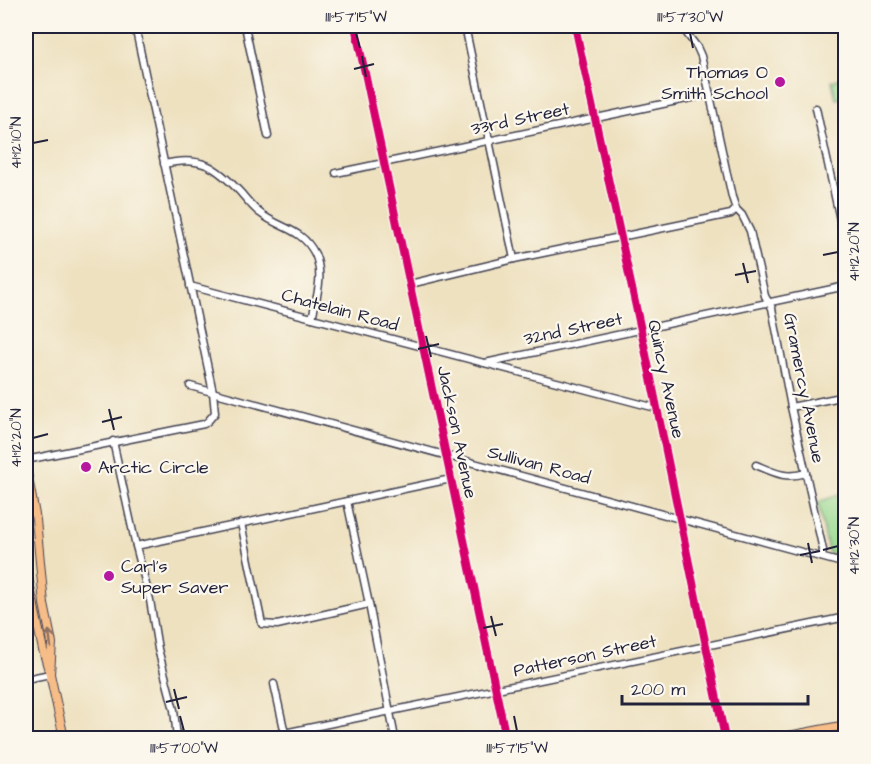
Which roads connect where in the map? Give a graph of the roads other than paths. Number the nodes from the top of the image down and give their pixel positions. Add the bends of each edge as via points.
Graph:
1 (135, 26) edge
2 (245, 26) edge
3 (355, 26) edge
4 (465, 26) edge
5 (575, 26) edge
6 (681, 26) edge
7 (710, 94) junction
8 (816, 108) dead end
9 (595, 118) junction
10 (268, 136) dead end
11 (490, 141) junction
12 (164, 164) junction
13 (384, 164) junction
14 (336, 174) dead end
15 (736, 209) junction
16 (620, 236) junction
17 (846, 248) edge
18 (514, 259) junction
19 (410, 284) junction
20 (190, 286) junction
21 (846, 286) edge
22 (769, 303) junction
23 (312, 318) junction
24 (641, 330) junction
25 (423, 347) junction
26 (482, 363) junction
27 (190, 386) dead end
28 (213, 393) junction
29 (846, 396) edge
30 (791, 407) junction
31 (656, 408) junction
32 (113, 441) junction
33 (446, 456) junction
34 (26, 460) edge
35 (756, 465) dead end
36 (26, 467) edge
37 (806, 474) junction
38 (451, 479) junction
39 (347, 501) junction
40 (680, 519) junction
41 (241, 523) junction
42 (136, 546) junction
43 (822, 557) junction
44 (846, 564) edge
45 (26, 568) edge
46 (369, 604) junction
47 (846, 617) edge
48 (707, 646) junction
49 (50, 674) junction
50 (26, 679) edge
51 (274, 684) dead end
52 (496, 690) junction
53 (389, 712) junction
54 (846, 725) edge
55 (285, 736) edge
56 (64, 738) edge
57 (177, 738) edge
58 (260, 738) edge
59 (395, 738) edge
60 (506, 738) edge
61 (725, 738) edge
62 (778, 738) edge

1 - 12 street
2 - 10 street
3 - 13 street, Jackson Avenue
4 - 11 street
5 - 9 street, Quincy Avenue
6 - 7 street, Gramercy Avenue via 701,56
7 - 9 street, 33rd Street
7 - 15 street, Gramercy Avenue
8 - 17 street
9 - 11 street, 33rd Street
9 - 16 street, Quincy Avenue
11 - 13 street, 33rd Street
11 - 18 street
12 - 20 street
12 - 23 street via 194,162 212,168 228,179 259,213 307,242 320,274
13 - 14 street, 33rd Street
13 - 19 street, Jackson Avenue
15 - 16 street via 731,214
15 - 22 street, Gramercy Avenue via 750,231
16 - 18 street
16 - 24 street, Quincy Avenue
18 - 19 street
19 - 25 street, Jackson Avenue
20 - 23 street, Chatelain Road
20 - 28 street
21 - 22 street, 32nd Street
22 - 24 street, 32nd Street
22 - 30 street, Gramercy Avenue
23 - 25 street, Chatelain Road
24 - 26 street, 32nd Street
24 - 31 street, Quincy Avenue
25 - 26 street, Chatelain Road
25 - 33 street, Jackson Avenue
26 - 31 street, Chatelain Road
27 - 28 street, Sullivan Road
28 - 32 street via 215,413 204,424
28 - 33 street, Sullivan Road
29 - 30 street
30 - 37 street, Gramercy Avenue
31 - 40 street, Quincy Avenue
32 - 34 street
32 - 42 street
33 - 38 street, Jackson Avenue
33 - 40 street, Sullivan Road
35 - 37 street via 782,476
49 -> 36 main road via 51,643
37 - 43 street, Gramercy Avenue via 824,550
38 - 39 street
38 - 52 street, Jackson Avenue
39 - 41 street
39 - 46 street
40 - 43 street, Sullivan Road
40 - 48 street, Quincy Avenue
41 - 42 street
41 - 46 street via 262,624 277,625
42 - 57 street
43 - 44 street, Sullivan Road
45 - 49 main road
46 - 53 street
47 - 48 street, Patterson Street
48 - 52 street, Patterson Street
48 - 61 street, Quincy Avenue
49 - 50 street
49 - 56 main road
51 - 55 street
52 - 53 street, Patterson Street
52 - 60 street, Jackson Avenue
53 - 55 street, Patterson Street
53 - 59 street
54 - 62 main road
55 - 58 street, Patterson Street

